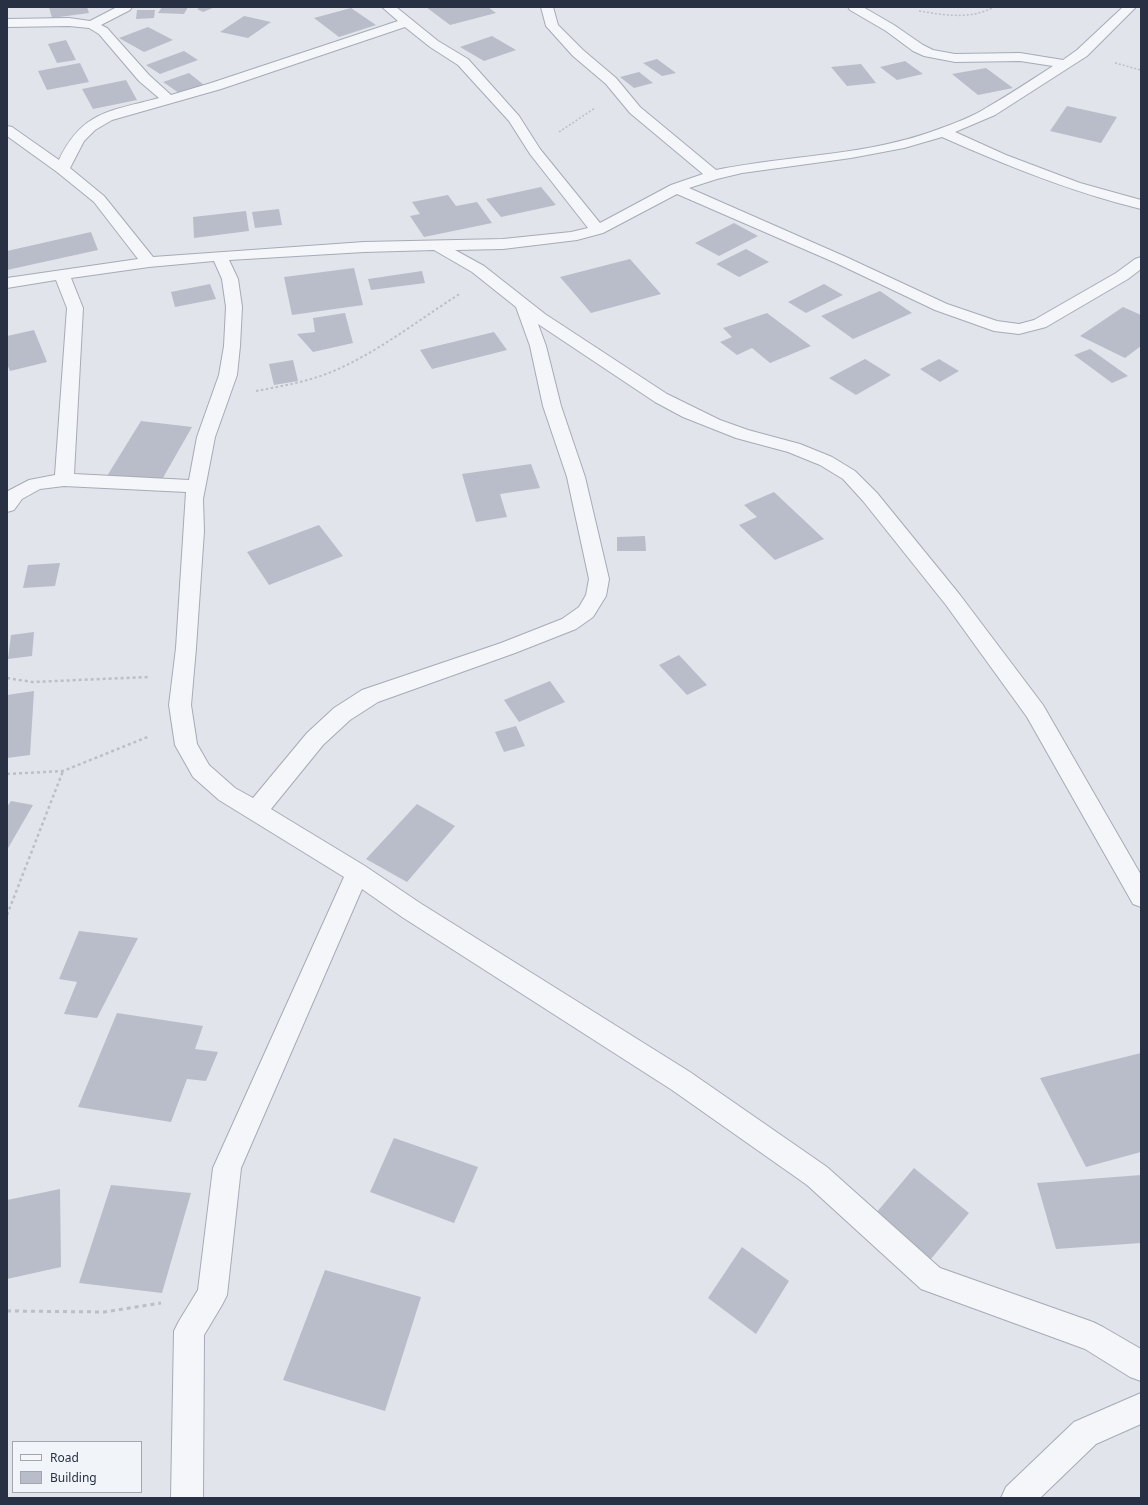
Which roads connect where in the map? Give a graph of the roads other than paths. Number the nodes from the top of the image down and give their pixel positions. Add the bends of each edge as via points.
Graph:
1 (126, 7) edge
2 (388, 7) edge
3 (547, 7) edge
4 (854, 7) edge
5 (1130, 7) edge
6 (407, 22) junction
7 (7, 23) edge
8 (92, 25) junction
9 (1065, 64) junction
10 (169, 100) junction
11 (7, 130) edge
12 (943, 132) junction
13 (62, 169) junction
14 (713, 175) junction
15 (676, 188) junction
16 (1141, 206) edge
17 (598, 230) junction
18 (438, 246) junction
19 (219, 256) junction
20 (149, 262) junction
21 (1141, 262) edge
22 (62, 275) junction
23 (7, 283) edge
24 (524, 306) junction
25 (64, 480) junction
26 (197, 486) junction
27 (7, 506) edge
28 (255, 812) junction
29 (357, 873) junction
30 (1141, 896) edge
31 (1141, 1366) edge
32 (1141, 1408) edge
33 (187, 1498) edge
34 (1017, 1498) edge

1 - 8 street
2 - 6 street
3 - 14 street via 552,26 578,53 611,81 635,110
4 - 9 street via 929,54 955,58 1020,58
5 - 9 street via 1082,53
6 - 10 street
6 - 17 street via 434,44 463,62 514,119 535,151
7 - 8 street via 69,22
8 - 10 street via 103,30 144,78
9 - 12 street via 990,112
10 - 13 street via 126,111 91,124 73,144
11 - 13 street
12 - 14 street via 904,144 851,154
12 - 16 street via 1001,158 1075,186
13 - 20 street via 99,199
14 - 15 street
15 - 17 street
15 - 21 street via 941,307 994,326 1019,329 1040,324
17 - 18 street via 537,242
18 - 19 street via 364,247
18 - 24 street via 487,277
19 - 20 street
19 - 26 street via 230,278 234,306 232,346 221,398 206,437
20 - 22 street
22 - 23 street
22 - 25 street via 75,308
24 - 28 street via 538,346 552,406 576,477 599,579 596,596 586,612 569,624 370,696 342,714 315,739
24 - 30 street via 689,414 742,434 794,448 826,461 849,475 938,581 1035,711
25 - 26 street
25 - 27 street via 36,484 15,495
26 - 28 street via 180,705 186,745 201,771 227,794
28 - 29 street
29 - 31 street via 681,1081 817,1176 930,1279 1093,1337
29 - 33 street via 227,1168 212,1295 189,1331
32 - 34 street via 1085,1433

